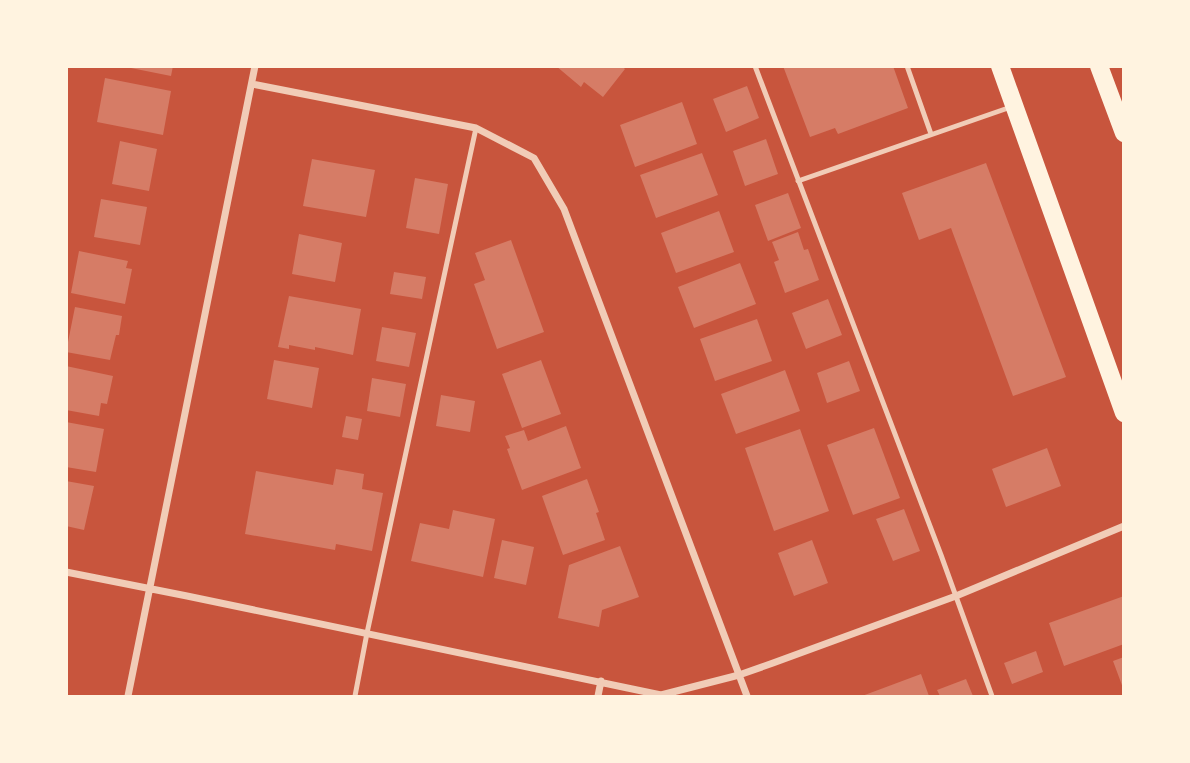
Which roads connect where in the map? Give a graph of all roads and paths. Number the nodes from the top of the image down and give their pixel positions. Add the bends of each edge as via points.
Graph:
1 (255, 66) edge
2 (755, 66) edge
3 (907, 66) edge
4 (1000, 66) edge
5 (1100, 66) edge
6 (252, 84) junction
7 (1014, 106) junction
8 (477, 128) junction
9 (1124, 133) edge
10 (931, 134) junction
11 (798, 181) junction
12 (1124, 413) edge
13 (1124, 527) edge
14 (66, 572) edge
15 (149, 588) junction
16 (956, 596) junction
17 (367, 633) junction
18 (739, 675) junction
19 (601, 681) junction
20 (128, 696) edge
21 (355, 696) edge
22 (598, 696) edge
23 (747, 696) edge
24 (992, 696) edge

1 - 6 street
2 - 11 lane
3 - 10 lane
4 - 7 main road
5 - 9 main road
6 - 8 street
6 - 15 street
7 - 10 lane
7 - 12 main road
8 - 17 lane
8 - 18 street via 534,158 564,209
10 - 11 lane
11 - 16 lane
13 - 16 street
14 - 15 street
15 - 17 street
15 - 20 street
16 - 18 street
16 - 24 lane
17 - 19 street
17 - 21 lane
18 - 19 street via 661,695
18 - 23 street
19 - 22 street

